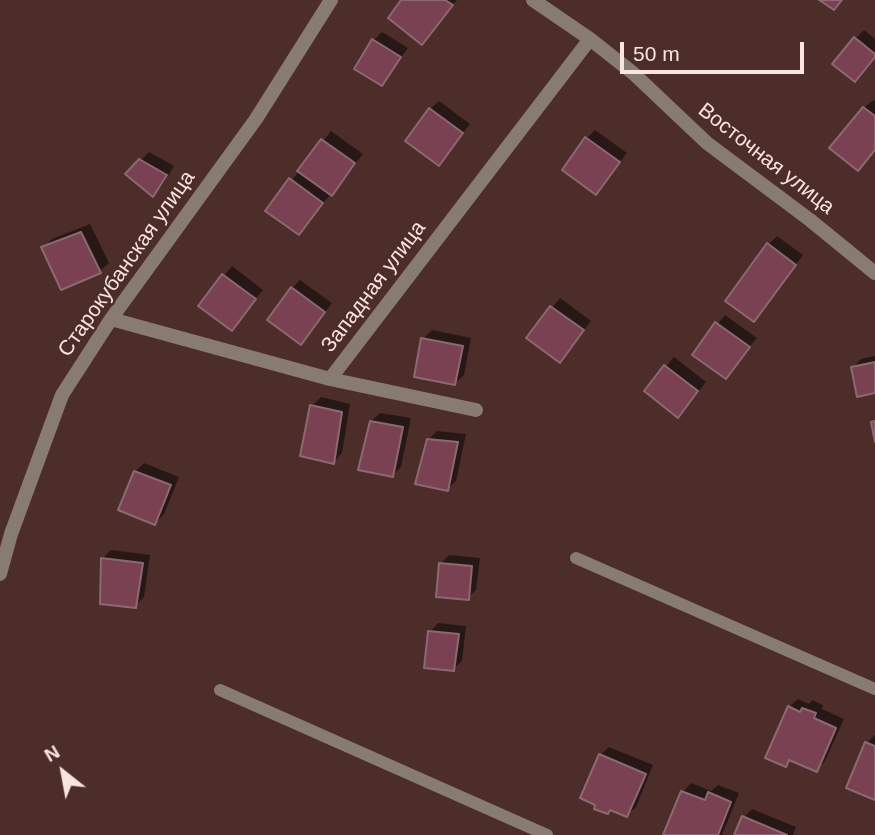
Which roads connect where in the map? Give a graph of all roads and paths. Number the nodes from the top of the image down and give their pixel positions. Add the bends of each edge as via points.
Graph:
1 (331, 0) edge
2 (533, 0) edge
3 (590, 39) junction
4 (875, 273) edge
5 (111, 319) junction
6 (330, 379) junction
7 (476, 410) dead end
8 (576, 558) dead end
9 (0, 574) edge
10 (875, 689) edge
11 (220, 690) dead end
12 (547, 835) edge

1 - 5 street, Старокубанская улица via 256,119
2 - 3 street, Восточная улица
3 - 4 street, Восточная улица via 707,143
3 - 6 street, Западная улица
5 - 6 street, Западная улица
5 - 9 street, Старокубанская улица via 62,395
6 - 7 street
8 - 10 lane
11 - 12 lane

